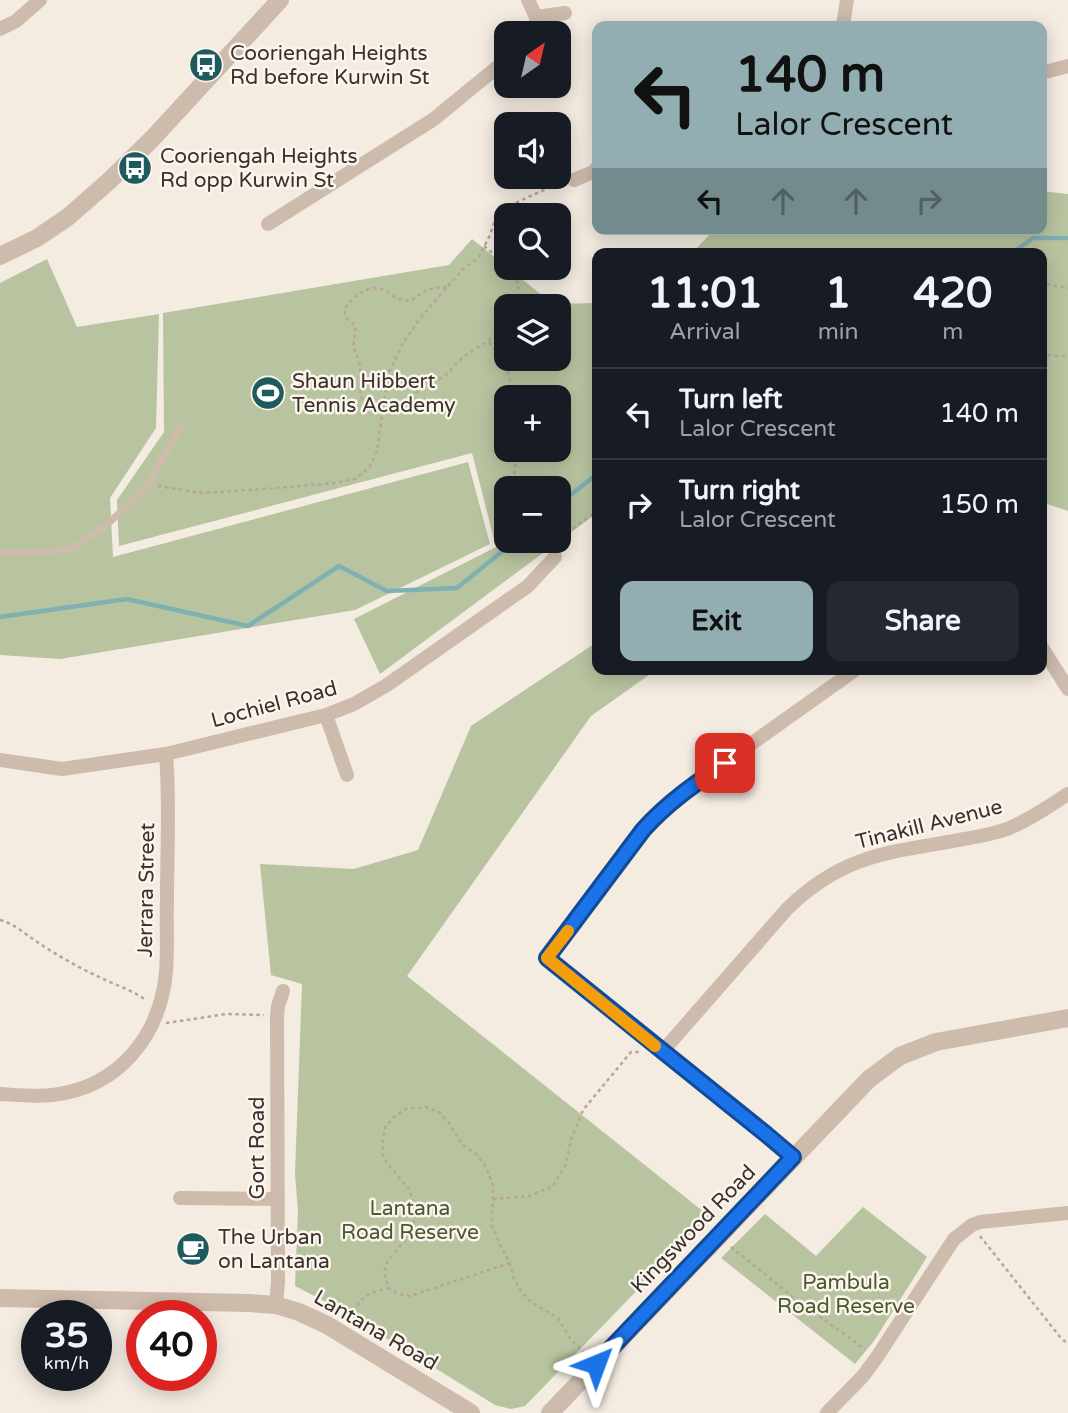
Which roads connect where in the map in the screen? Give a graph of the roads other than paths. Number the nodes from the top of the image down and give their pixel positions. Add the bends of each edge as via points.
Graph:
1 (40, 0) edge
2 (281, 0) edge
3 (528, 0) edge
4 (847, 0) edge
5 (565, 13) dead end
6 (536, 17) junction
7 (536, 21) edge
8 (844, 21) edge
9 (0, 29) edge
10 (1068, 66) edge
11 (494, 70) edge
12 (1047, 71) edge
13 (592, 172) edge
14 (574, 180) road end
15 (268, 224) dead end
16 (0, 256) edge
17 (181, 426) dead end
18 (0, 553) edge
19 (555, 557) road end
20 (1047, 656) edge
21 (848, 675) edge
22 (1068, 689) edge
23 (326, 715) junction
24 (166, 754) junction
25 (0, 760) edge
26 (347, 775) dead end
27 (1068, 794) edge
28 (283, 991) dead end
29 (1068, 1018) edge
30 (662, 1052) junction
31 (0, 1094) edge
32 (793, 1157) junction
33 (180, 1198) dead end
34 (278, 1199) junction
35 (1068, 1213) edge
36 (0, 1297) edge
37 (276, 1305) junction
38 (471, 1413) edge
39 (550, 1413) edge
40 (827, 1413) edge

1 - 9 street
2 - 16 street via 109,181 37,238
3 - 6 street
4 - 8 street
5 - 6 street
6 - 7 street
10 - 12 street
11 - 15 street via 434,119
13 - 14 street
17 - 18 lane via 148,485 111,521 72,549
19 - 23 street, Lochiel Road via 528,586 387,685
20 - 22 street
21 - 30 street via 658,813 547,958
23 - 24 street, Lochiel Road
23 - 26 street
24 - 25 street, Lochiel Road via 62,769
24 - 31 street, Jerrara Street via 166,972 152,1025 125,1064 90,1085 52,1095
27 - 30 street, Tinakill Avenue via 1008,829 879,855 822,880 786,909
28 - 34 street, Gort Road via 277,1016
29 - 32 street, Kingswood Road via 936,1042 900,1056 869,1079
30 - 32 street
32 - 39 street, Kingswood Road
33 - 34 street
34 - 37 street, Gort Road
35 - 40 street via 980,1222 954,1239 877,1357
36 - 37 street, Lantana Road
37 - 38 street, Lantana Road via 341,1332

